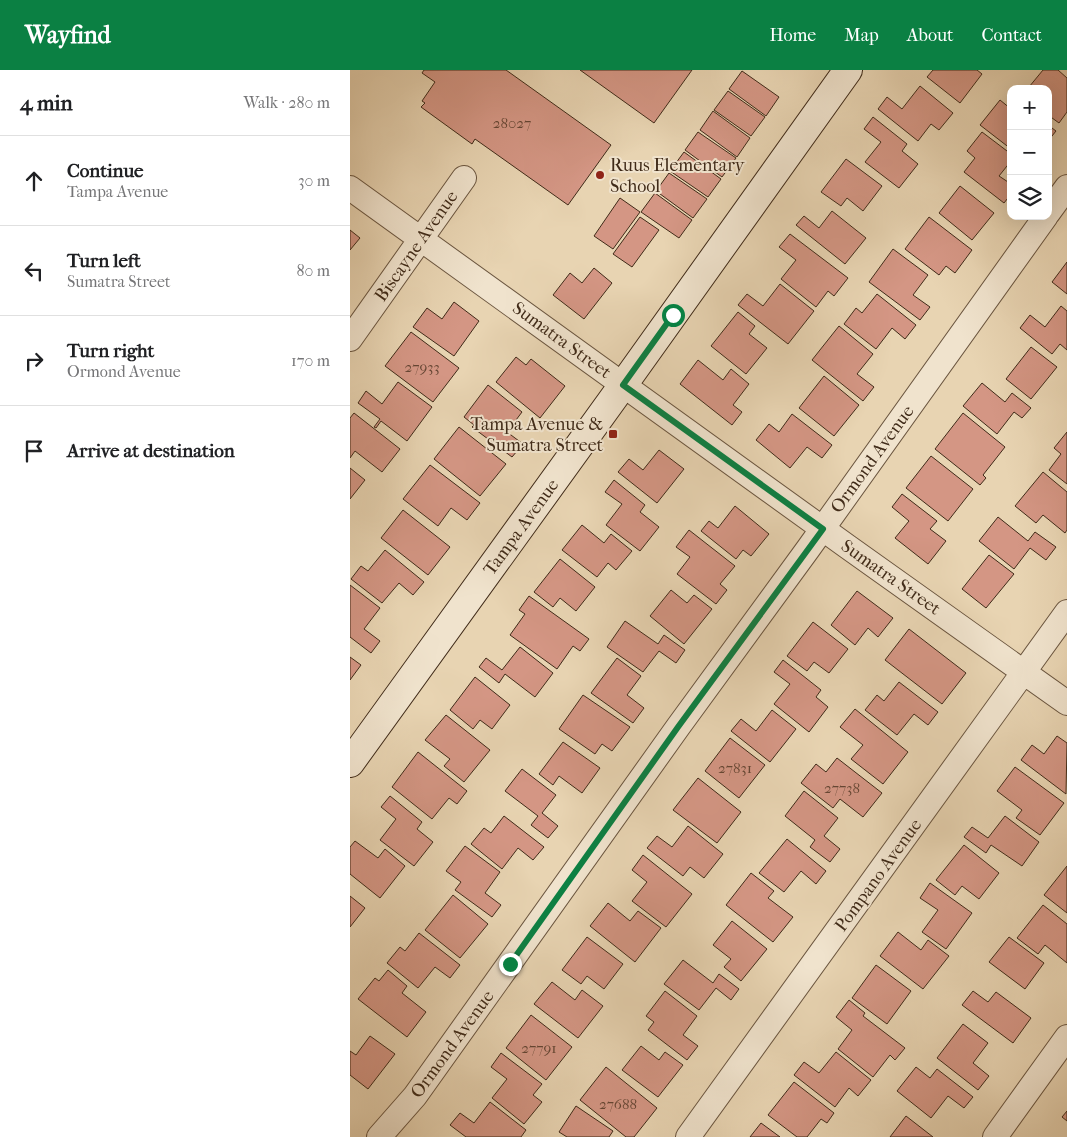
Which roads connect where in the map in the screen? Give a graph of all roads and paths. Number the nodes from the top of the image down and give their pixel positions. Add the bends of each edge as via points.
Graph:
1 (848, 70) edge
2 (464, 178) dead end
3 (1067, 187) edge
4 (350, 188) edge
5 (1052, 208) edge
6 (1043, 220) edge
7 (421, 238) junction
8 (350, 338) edge
9 (623, 385) junction
10 (823, 529) junction
11 (1067, 612) edge
12 (1024, 672) junction
13 (1067, 703) edge
14 (350, 763) edge
15 (1067, 1037) edge
16 (379, 1137) edge
17 (688, 1137) edge
18 (995, 1137) edge

1 - 9 street, Tampa Avenue
2 - 7 street, Biscayne Avenue
3 - 5 street
4 - 7 street, Sumatra Street
6 - 10 street, Ormond Avenue
7 - 8 street, Biscayne Avenue
7 - 9 street, Sumatra Street
9 - 10 street, Sumatra Street
9 - 14 street, Tampa Avenue
10 - 12 street, Sumatra Street
10 - 16 street, Ormond Avenue via 415,1096
11 - 12 street, Pompano Avenue
12 - 13 street, Sumatra Street
12 - 17 street, Pompano Avenue
15 - 18 street

